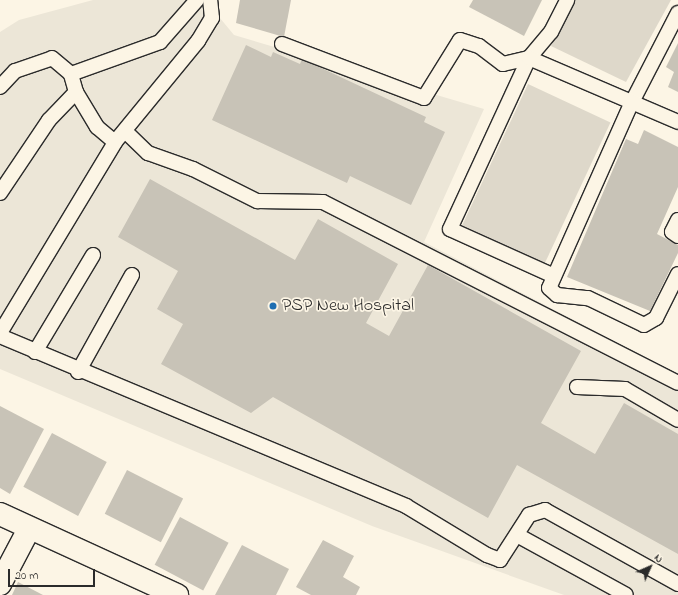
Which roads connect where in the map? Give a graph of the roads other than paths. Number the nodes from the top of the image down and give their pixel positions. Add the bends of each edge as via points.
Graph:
1 (198, 0) edge
2 (210, 0) edge
3 (567, 0) edge
4 (678, 13) edge
5 (282, 44) dead end
6 (529, 58) junction
7 (71, 74) junction
8 (0, 87) edge
9 (76, 92) junction
10 (631, 104) junction
11 (678, 122) edge
12 (125, 131) junction
13 (115, 142) junction
14 (0, 193) edge
15 (678, 220) edge
16 (678, 236) edge
17 (93, 255) dead end
18 (678, 274) edge
19 (132, 275) dead end
20 (554, 276) junction
21 (0, 333) edge
22 (0, 336) edge
23 (35, 352) junction
24 (78, 372) junction
25 (678, 383) edge
26 (577, 387) dead end
27 (678, 420) edge
28 (0, 514) edge
29 (29, 529) junction
30 (517, 536) junction
31 (0, 584) edge
32 (678, 584) edge
33 (177, 595) edge
34 (626, 595) edge

1 - 7 lane via 160,42
2 - 12 lane via 212,18 198,41
3 - 6 lane via 551,32
4 - 10 lane
5 - 6 lane via 424,98 460,40 479,46 503,64
6 - 10 lane
6 - 20 lane via 450,229
7 - 8 lane via 52,58 15,71
7 - 9 lane
9 - 13 lane via 97,127
9 - 14 lane via 49,120
10 - 11 lane
10 - 20 lane
12 - 13 lane
12 - 25 lane via 148,153 193,169 257,201 323,202
13 - 21 lane
15 - 16 lane via 672,232
17 - 23 lane
18 - 20 lane via 656,318 644,325 588,298 557,295 549,288
19 - 24 lane
22 - 23 lane
23 - 24 lane
24 - 30 lane via 406,506 487,555 500,560
26 - 27 lane via 624,389
28 - 29 street
29 - 31 street
29 - 33 street
30 - 32 lane via 530,514 545,510
30 - 34 lane

